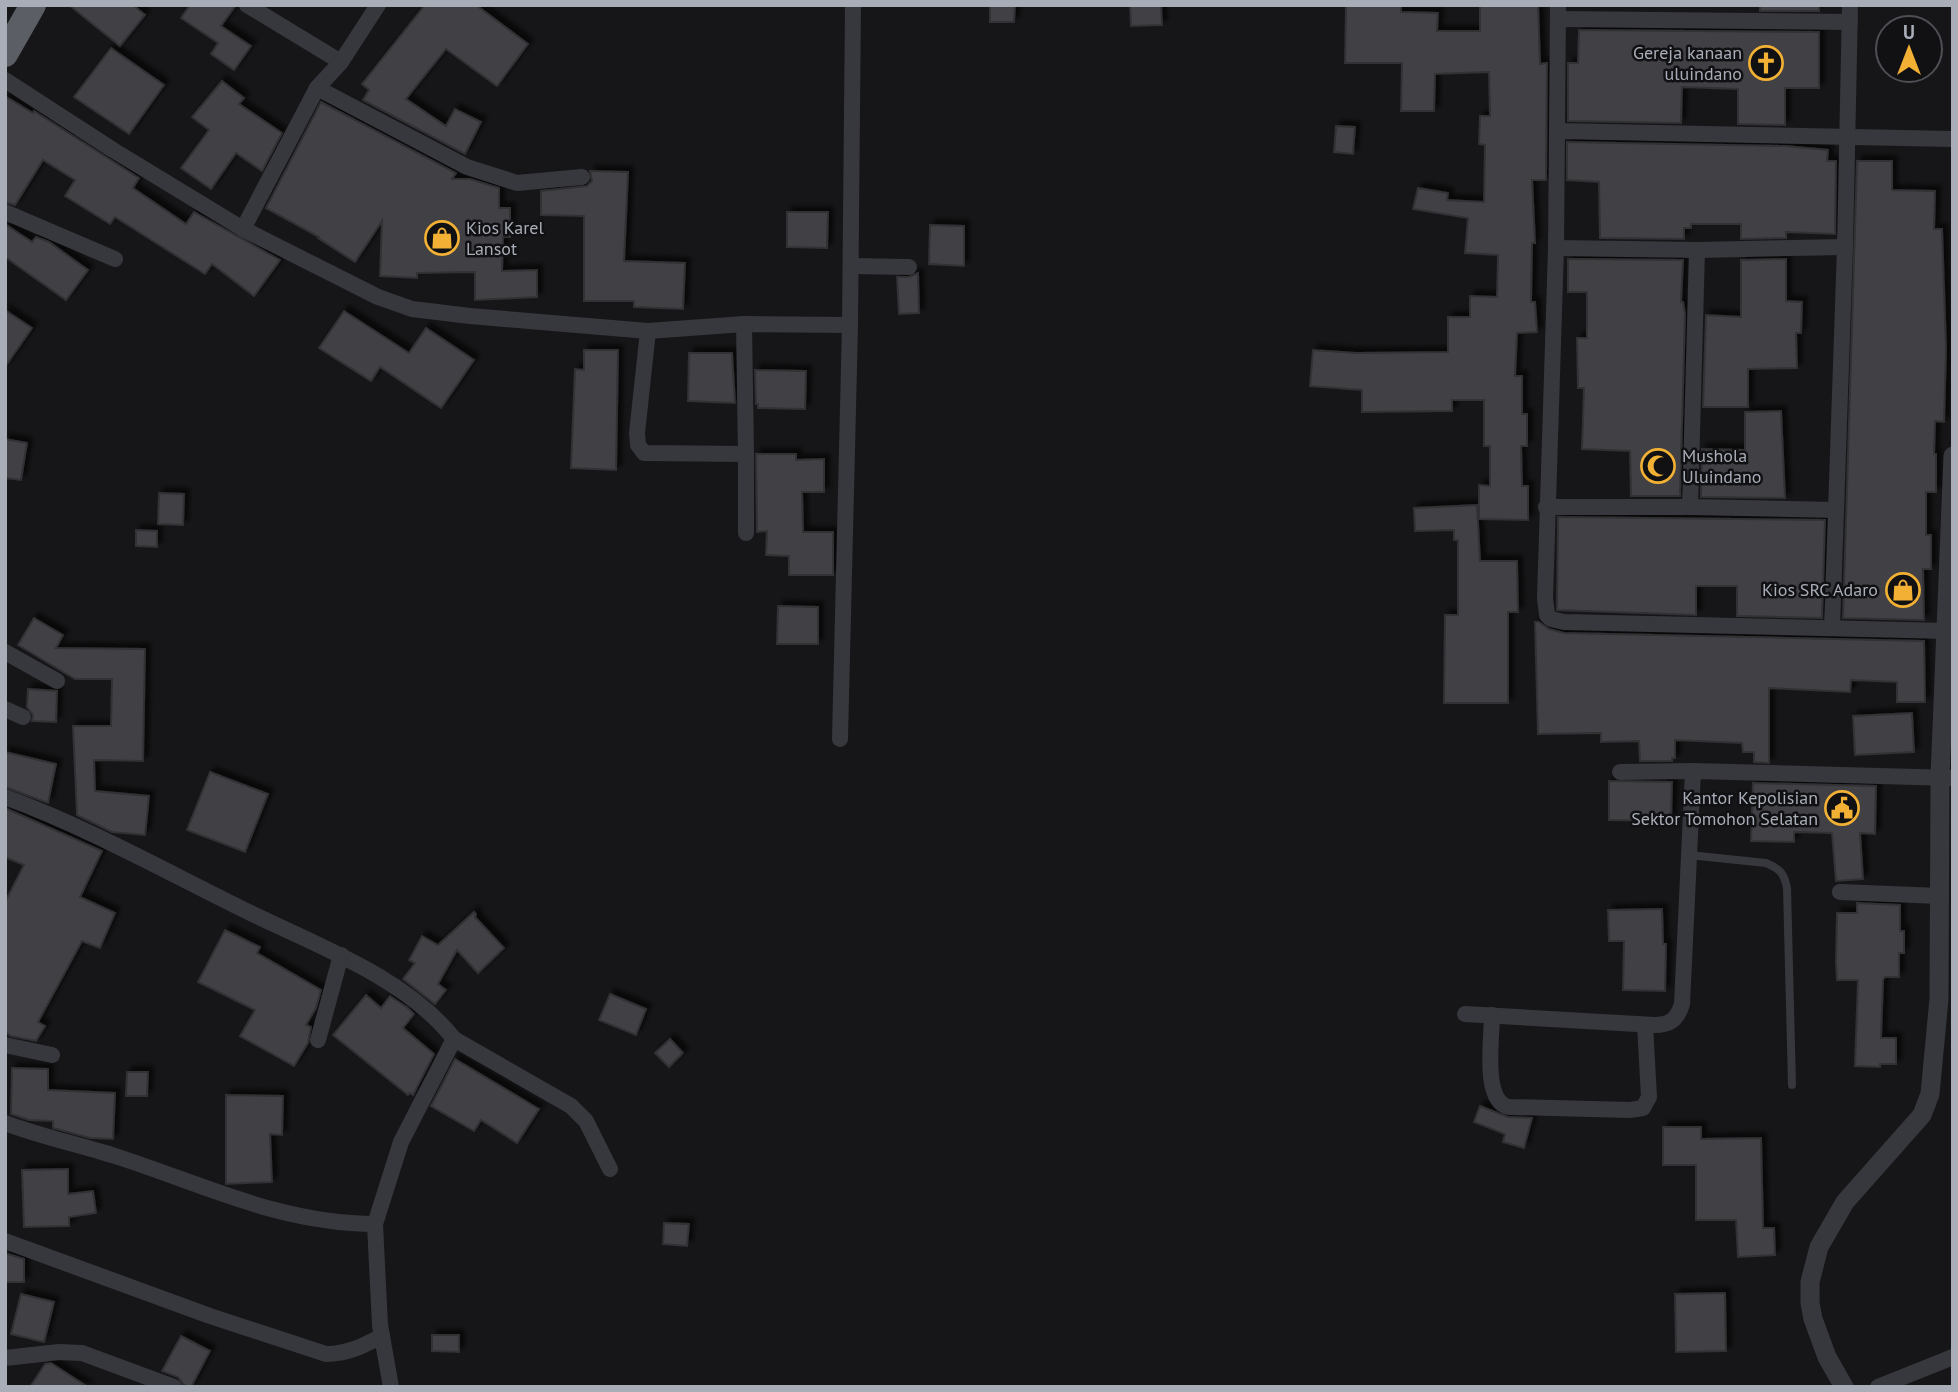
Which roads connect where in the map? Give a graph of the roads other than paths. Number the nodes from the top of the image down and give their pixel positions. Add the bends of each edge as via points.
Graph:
1 (33, 5) edge
2 (247, 5) edge
3 (378, 5) edge
4 (853, 5) edge
5 (1558, 12) edge
6 (1850, 14) edge
7 (5, 54) edge
8 (341, 62) junction
9 (5, 80) edge
10 (317, 88) junction
11 (1558, 131) junction
12 (1846, 135) junction
13 (1953, 139) edge
14 (582, 177) dead end
15 (5, 212) edge
16 (243, 229) junction
17 (1845, 247) junction
18 (1556, 248) junction
19 (1697, 250) junction
20 (115, 259) dead end
21 (851, 266) junction
22 (909, 267) dead end
23 (744, 324) junction
24 (850, 325) junction
25 (648, 331) junction
26 (746, 454) junction
27 (1953, 456) edge
28 (1952, 464) edge
29 (1546, 507) junction
30 (1690, 507) junction
31 (1835, 510) junction
32 (746, 533) dead end
33 (1949, 618) edge
34 (1832, 628) junction
35 (5, 652) edge
36 (57, 681) dead end
37 (5, 709) edge
38 (23, 717) dead end
39 (840, 739) dead end
40 (1693, 771) junction
41 (1620, 772) dead end
42 (1947, 778) edge
43 (5, 797) edge
44 (1689, 855) junction
45 (1840, 892) dead end
46 (1940, 896) junction
47 (341, 955) junction
48 (1946, 1000) edge
49 (1465, 1014) dead end
50 (1492, 1015) junction
51 (1644, 1025) junction
52 (454, 1039) junction
53 (318, 1040) dead end
54 (5, 1045) edge
55 (52, 1055) dead end
56 (1792, 1085) dead end
57 (5, 1124) edge
58 (610, 1170) dead end
59 (375, 1224) junction
60 (5, 1241) edge
61 (382, 1336) junction
62 (1953, 1357) edge
63 (5, 1358) edge
64 (174, 1387) edge
65 (391, 1387) edge
66 (1844, 1387) edge
67 (1878, 1387) edge

1 - 7 highway
2 - 8 street
3 - 8 street
4 - 21 street
5 - 6 street
5 - 11 street
6 - 12 street
8 - 10 street
9 - 16 street
10 - 14 street via 467,167 517,183
10 - 16 street
11 - 12 street
11 - 18 street
12 - 13 street
12 - 17 street
15 - 20 street
16 - 25 street via 378,297 412,309
17 - 19 street
17 - 31 street
18 - 19 street
18 - 29 street
19 - 30 street
21 - 22 street
21 - 24 street
23 - 24 street
23 - 25 street
23 - 26 street
24 - 39 street
25 - 26 street via 637,433 640,450
26 - 32 street
27 - 28 street
28 - 33 street
29 - 30 street
29 - 34 street via 1545,607 1556,621
30 - 31 street
31 - 34 street
33 - 34 street
33 - 42 street
35 - 36 street
37 - 38 street
40 - 41 street
40 - 42 street
40 - 44 street
42 - 46 street
43 - 47 street via 85,829
44 - 51 street via 1682,1004 1674,1020 1665,1025
44 - 56 lane via 1766,863 1785,875
45 - 46 street
46 - 48 street
47 - 52 street via 438,1018
47 - 53 street
48 - 66 street via 1930,1094 1922,1115 1845,1202 1819,1247 1810,1303 1827,1357
49 - 50 street
50 - 51 street
50 - 51 street via 1493,1096 1509,1107 1643,1108 1649,1097
52 - 58 street via 571,1106 586,1121
52 - 59 street via 401,1142
54 - 55 street
57 - 59 street via 288,1215
59 - 61 street
60 - 61 street via 326,1354 342,1354
61 - 65 street
62 - 67 street
63 - 64 street via 82,1353

